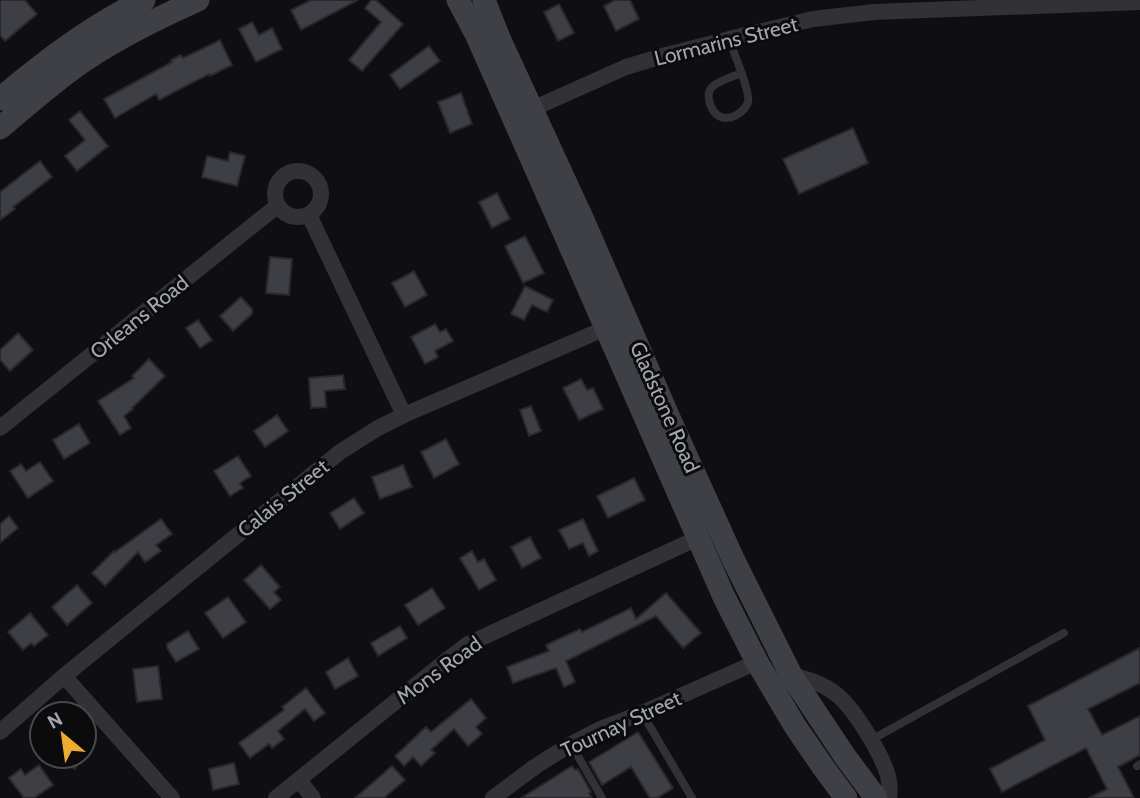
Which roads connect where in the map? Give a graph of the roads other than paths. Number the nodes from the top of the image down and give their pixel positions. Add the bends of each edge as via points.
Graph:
1 (144, 0) edge
2 (198, 0) edge
3 (458, 0) edge
4 (484, 0) edge
5 (1140, 2) edge
6 (729, 39) junction
7 (741, 73) junction
8 (0, 99) edge
9 (525, 113) junction
10 (0, 128) edge
11 (277, 205) junction
12 (309, 215) junction
13 (614, 325) junction
14 (404, 415) junction
15 (0, 428) edge
16 (701, 532) junction
17 (727, 546) junction
18 (1064, 633) dead end
19 (771, 634) junction
20 (752, 653) junction
21 (64, 676) junction
22 (781, 680) junction
23 (642, 713) junction
24 (0, 732) edge
25 (871, 740) junction
26 (571, 744) junction
27 (299, 780) junction
28 (501, 795) edge
29 (172, 798) edge
30 (276, 798) edge
31 (313, 798) edge
32 (602, 798) edge
33 (692, 798) edge
34 (846, 798) edge
35 (876, 798) edge
36 (889, 798) edge

1 - 8 street via 80,36
2 - 10 street via 88,58
3 - 9 street, Gladstone Road
4 - 9 street, Gladstone Road
5 - 6 street, Lormarins Street via 874,12 813,19
6 - 7 lane
6 - 9 street, Lormarins Street via 626,67
7 - 7 lane via 747,106 734,116 719,116 712,108 710,91
9 - 13 street, Gladstone Road
11 - 12 street via 295,218
11 - 12 street via 275,192 280,180 291,172 305,172 316,179 321,192 319,205
11 - 15 street, Orleans Road
12 - 14 street
13 - 14 street, Calais Street
13 - 16 street, Gladstone Road
14 - 21 street, Calais Street via 340,452
16 - 17 street, Gladstone Road
16 - 17 street
16 - 20 street, Gladstone Road
16 - 27 street, Mons Road via 468,645
17 - 19 street, Gladstone Road
18 - 25 lane
19 - 20 street
19 - 22 street, Gladstone Road
20 - 22 street, Gladstone Road
20 - 23 street, Tournay Street
21 - 24 street, Calais Street
21 - 29 street
22 - 25 street via 815,681 836,694
22 - 34 street, Gladstone Road via 795,726
22 - 35 street, Gladstone Road
23 - 26 street, Tournay Street
23 - 33 lane
25 - 36 street via 888,775
26 - 28 street, Tournay Street via 536,765
26 - 32 lane
27 - 30 street, Mons Road
27 - 31 street

